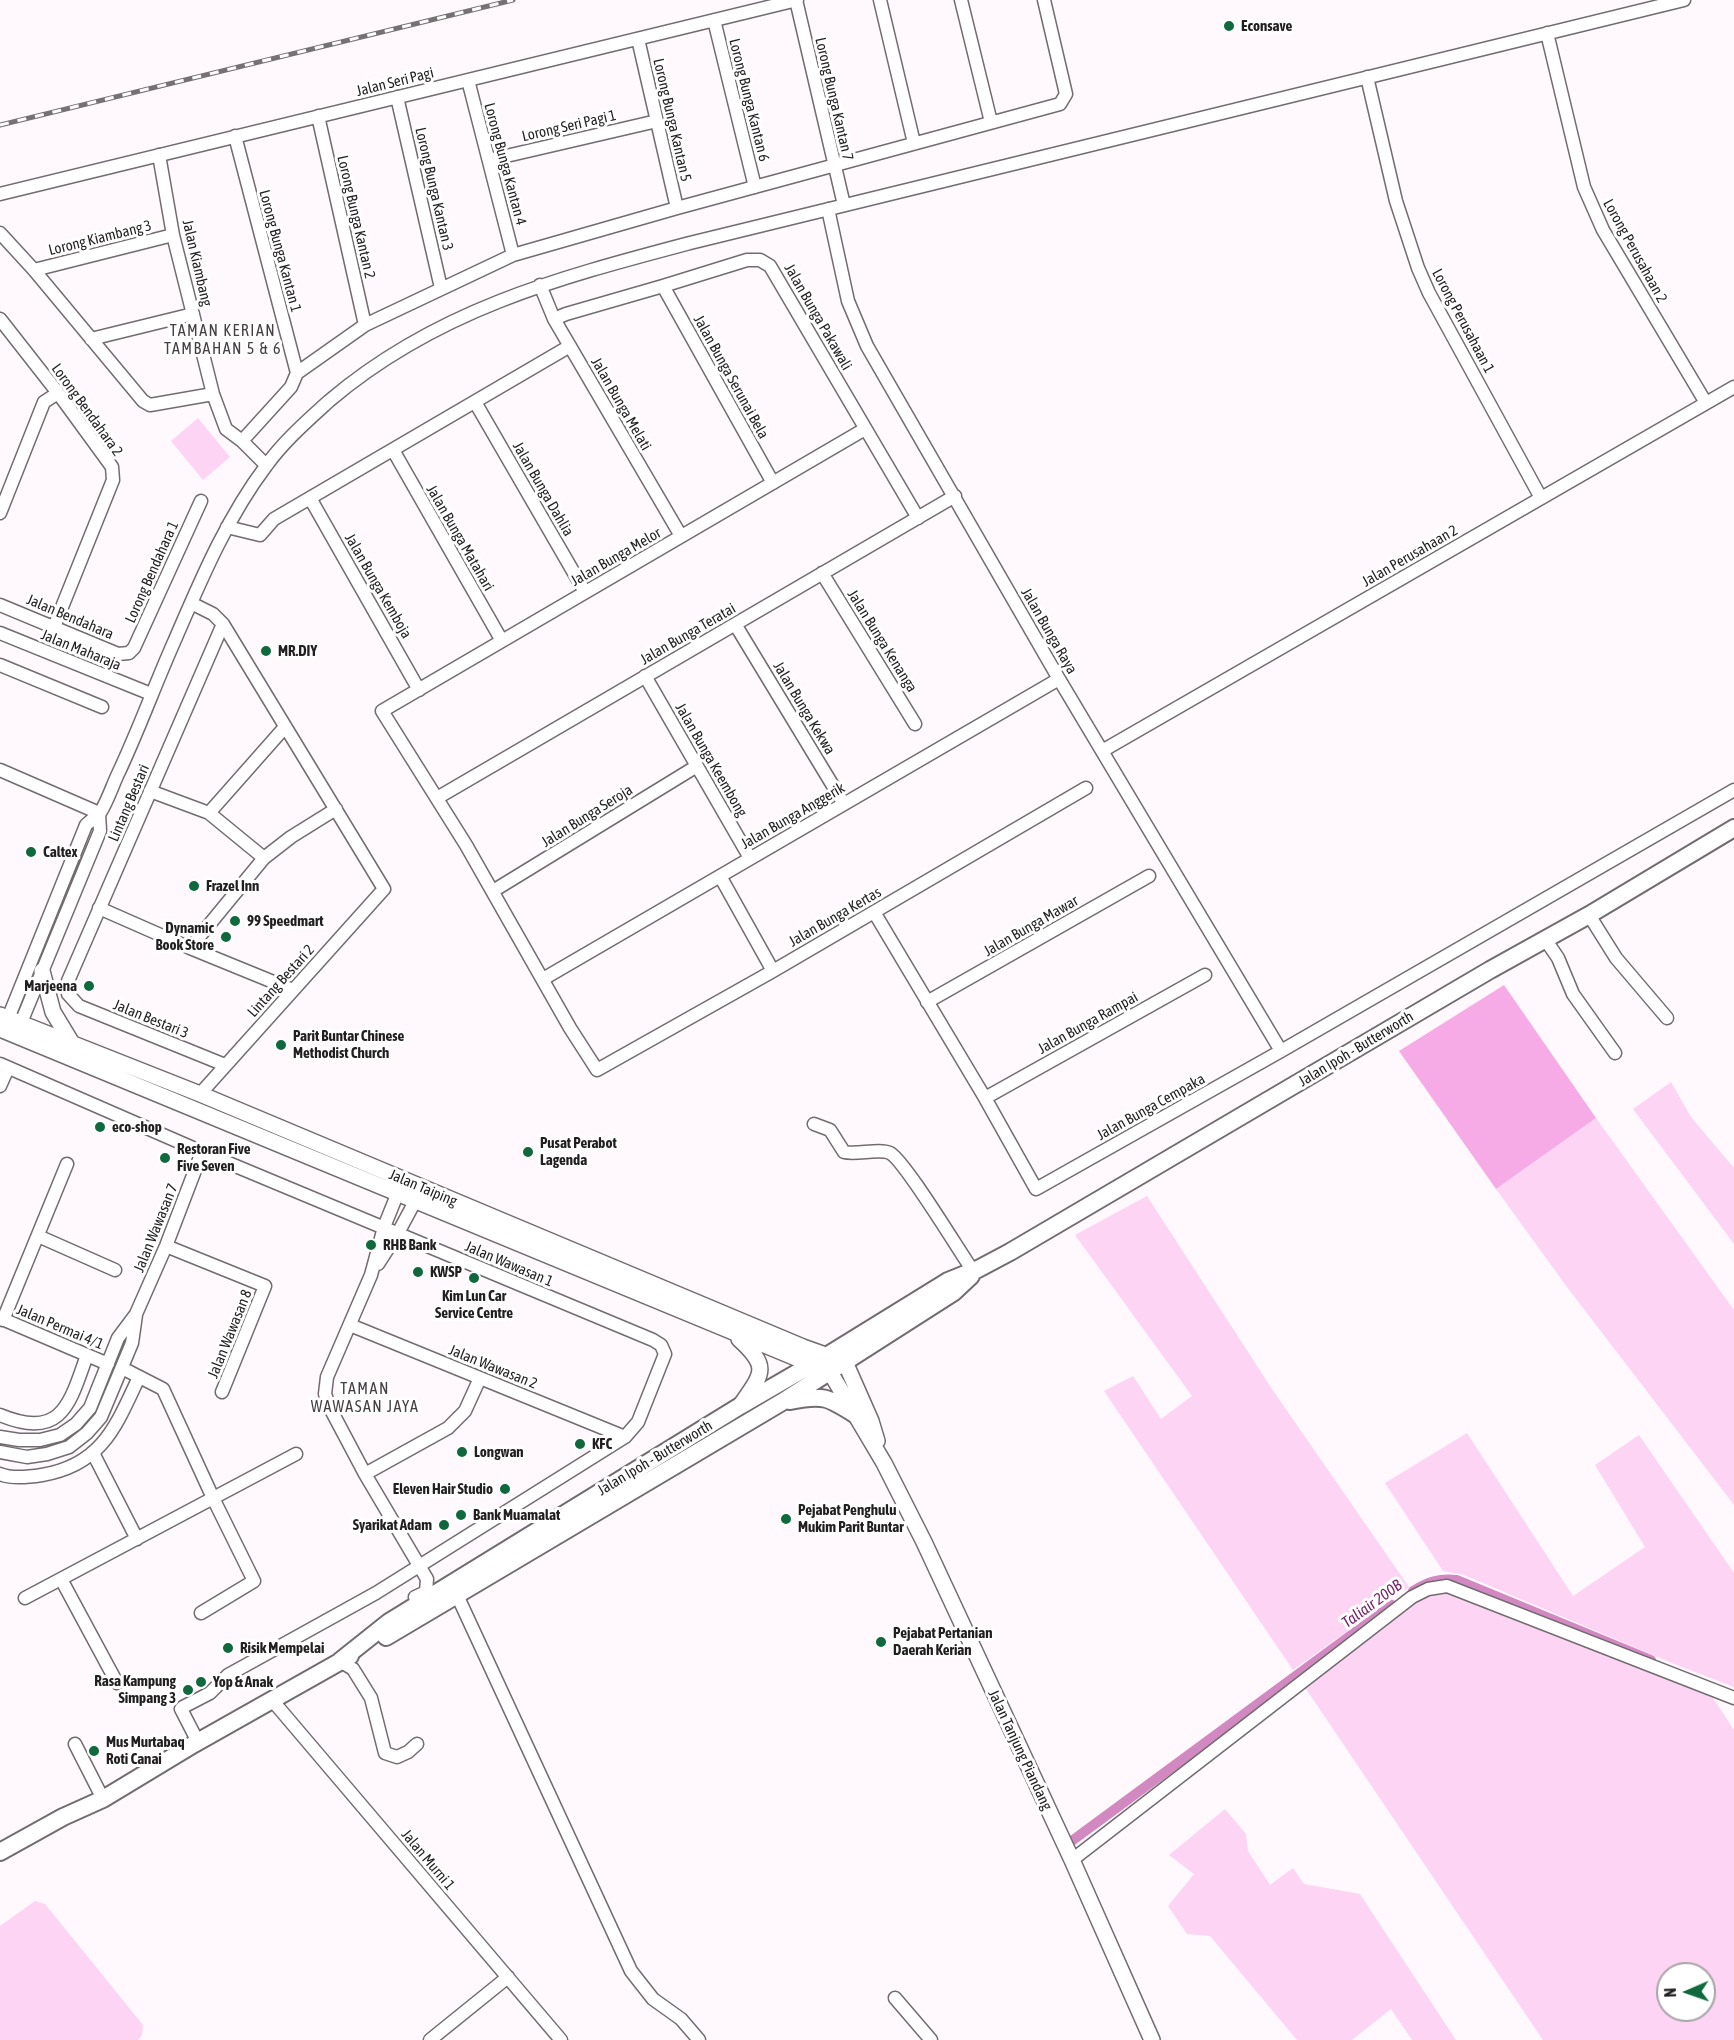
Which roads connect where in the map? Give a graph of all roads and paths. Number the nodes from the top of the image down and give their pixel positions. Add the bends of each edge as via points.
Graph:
1 (796, 0) edge
2 (880, 0) edge
3 (962, 0) edge
4 (1044, 0) edge
5 (1684, 0) edge
6 (714, 20) junction
7 (1547, 33) junction
8 (638, 39) junction
9 (1367, 77) junction
10 (468, 80) junction
11 (397, 97) junction
12 (318, 116) junction
13 (657, 121) junction
14 (992, 122) junction
15 (235, 136) junction
16 (914, 143) junction
17 (159, 155) junction
18 (489, 160) junction
19 (834, 165) junction
20 (755, 187) junction
21 (0, 194) edge
22 (844, 205) junction
23 (677, 208) junction
24 (828, 209) junction
25 (0, 233) edge
26 (173, 235) junction
27 (513, 255) junction
28 (34, 270) junction
29 (540, 285) junction
30 (663, 286) junction
31 (441, 288) junction
32 (193, 315) junction
33 (554, 319) junction
34 (0, 320) edge
35 (365, 325) junction
36 (90, 339) junction
37 (570, 346) junction
38 (297, 373) junction
39 (1734, 387) edge
40 (58, 393) junction
41 (213, 394) junction
42 (475, 402) junction
43 (1706, 403) junction
44 (865, 429) junction
45 (242, 441) junction
46 (393, 450) junction
47 (266, 465) junction
48 (773, 483) junction
49 (955, 496) junction
50 (310, 498) junction
51 (1541, 498) junction
52 (201, 501) dead end
53 (0, 513) edge
54 (918, 518) junction
55 (227, 527) junction
56 (681, 536) junction
57 (822, 573) junction
58 (585, 592) junction
59 (191, 603) junction
60 (0, 605) edge
61 (223, 624) junction
62 (54, 627) junction
63 (738, 629) dead end
64 (0, 633) edge
65 (502, 641) junction
66 (129, 653) joint
67 (0, 665) edge
68 (645, 676) junction
69 (1059, 679) junction
70 (419, 690) junction
71 (151, 694) junction
72 (102, 707) dead end
73 (915, 724) dead end
74 (285, 727) junction
75 (1102, 751) junction
76 (697, 766) junction
77 (0, 770) edge
78 (1086, 788) dead end
79 (1734, 790) edge
80 (150, 791) junction
81 (437, 798) junction
82 (844, 804) junction
83 (336, 809) junction
84 (99, 813) junction
85 (209, 813) junction
86 (1734, 828) edge
87 (264, 858) junction
88 (750, 858) junction
89 (720, 876) junction
90 (1149, 876) dead end
91 (493, 891) junction
92 (99, 909) junction
93 (874, 912) junction
94 (1589, 915) junction
95 (1545, 939) junction
96 (190, 948) junction
97 (773, 970) junction
98 (42, 971) junction
99 (1205, 975) dead end
100 (543, 979) junction
101 (293, 990) junction
102 (68, 994) joint
103 (927, 1002) junction
104 (1667, 1018) dead end
105 (8, 1026) edge
106 (73, 1045) junction
107 (1281, 1052) junction
108 (1615, 1053) dead end
109 (225, 1065) junction
110 (4, 1066) edge
111 (0, 1086) edge
112 (200, 1094) junction
113 (985, 1098) junction
114 (814, 1124) dead end
115 (202, 1152) junction
116 (67, 1164) dead end
117 (400, 1186) junction
118 (419, 1194) junction
119 (384, 1227) junction
120 (398, 1233) junction
121 (38, 1236) junction
122 (166, 1246) junction
123 (115, 1270) dead end
124 (976, 1270) junction
125 (371, 1275) junction
126 (136, 1314) junction
127 (2, 1319) edge
128 (350, 1325) junction
129 (730, 1331) junction
130 (87, 1355) junction
131 (845, 1362) junction
132 (829, 1363) junction
133 (108, 1364) junction
134 (812, 1365) junction
135 (122, 1368) junction
136 (139, 1377) junction
137 (480, 1378) junction
138 (222, 1392) dead end
139 (783, 1402) junction
140 (740, 1406) junction
141 (0, 1415) edge
142 (855, 1415) junction
143 (0, 1437) edge
144 (625, 1437) junction
145 (0, 1452) edge
146 (93, 1453) junction
147 (296, 1454) dead end
148 (884, 1463) junction
149 (0, 1474) edge
150 (365, 1474) junction
151 (213, 1498) junction
152 (137, 1539) junction
153 (420, 1566) junction
154 (468, 1574) junction
155 (60, 1579) junction
156 (428, 1580) junction
157 (457, 1595) junction
158 (25, 1598) dead end
159 (410, 1609) junction
160 (201, 1613) dead end
161 (350, 1668) junction
162 (117, 1683) dead end
163 (1734, 1698) edge
164 (272, 1700) junction
165 (198, 1742) junction
166 (75, 1744) dead end
167 (417, 1744) dead end
168 (103, 1799) junction
169 (0, 1852) edge
170 (1072, 1860) junction
171 (508, 1977) junction
172 (895, 1998) dead end
173 (430, 2040) edge
174 (561, 2040) edge
175 (699, 2040) edge
176 (932, 2040) edge
177 (1152, 2040) edge

1 - 6 street, Jalan Seri Pagi
1 - 19 street, Lorong Bunga Kantan 7
2 - 16 street
3 - 14 street
4 - 14 street via 1066,94 1064,100
5 - 7 street
6 - 8 street, Jalan Seri Pagi
6 - 20 street, Lorong Bunga Kantan 6
7 - 9 street
7 - 43 street, Lorong Perusahaan 2 via 1584,187 1604,230
8 - 10 street, Jalan Seri Pagi
8 - 13 street, Lorong Bunga Kantan 5
9 - 22 street
9 - 51 street, Lorong Perusahaan 1 via 1396,201 1418,268
10 - 11 street, Jalan Seri Pagi
10 - 18 street, Lorong Bunga Kantan 4
11 - 12 street, Jalan Seri Pagi
11 - 31 street, Lorong Bunga Kantan 3
12 - 15 street, Jalan Seri Pagi
12 - 35 street, Lorong Bunga Kantan 2
13 - 18 street, Lorong Seri Pagi 1
13 - 23 street, Lorong Bunga Kantan 5
14 - 16 street
15 - 17 street, Jalan Seri Pagi
15 - 38 street, Lorong Bunga Kantan 1
16 - 19 street
17 - 21 street, Jalan Seri Pagi
17 - 26 street, Jalan Kiambang
18 - 27 street, Lorong Bunga Kantan 4
19 - 20 street
19 - 22 street, Lorong Bunga Kantan 7
20 - 23 street
22 - 24 street
23 - 27 street
24 - 29 street
24 - 49 street, Jalan Bunga Raya via 848,301 867,346
25 - 28 street
26 - 28 street, Lorong Kiambang 3
26 - 32 street, Jalan Kiambang
27 - 31 street
28 - 36 street
29 - 33 street, Jalan Bunga Melati
29 - 47 street via 452,321 393,353 309,418
30 - 33 street, Jalan Bunga Pakawali
30 - 44 street, Jalan Bunga Pakawali via 747,260 760,260 770,266
30 - 48 street, Jalan Bunga Serunai Bela
31 - 35 street
32 - 36 street
32 - 41 street, Jalan Kiambang
33 - 37 street, Jalan Bunga Melati
34 - 40 street, Lorong Bendahara 2
35 - 38 street
36 - 41 street via 150,405
37 - 42 street
37 - 56 street, Jalan Bunga Melati
38 - 45 street via 291,387
39 - 43 street, Jalan Perusahaan 2
40 - 53 street via 44,402
40 - 62 street, Lorong Bendahara 2 via 112,467 113,480
41 - 45 street, Jalan Kiambang via 226,429
42 - 46 street
42 - 58 street, Jalan Bunga Dahlia
43 - 51 street, Jalan Perusahaan 2
44 - 48 street, Jalan Bunga Melor
44 - 54 street, Jalan Bunga Pakawali
45 - 47 street, Jalan Kiambang
46 - 50 street
46 - 65 street, Jalan Bunga Matahari
47 - 55 street
48 - 56 street, Jalan Bunga Melor
49 - 54 street, Jalan Bunga Teratai
49 - 69 street, Jalan Bunga Raya
50 - 55 street via 274,519 260,535
50 - 70 street, Jalan Bunga Kemboja
51 - 75 street, Jalan Perusahaan 2
52 - 66 street, Lorong Bendahara 1
54 - 57 street, Jalan Bunga Teratai
55 - 59 street
56 - 58 street, Jalan Bunga Melor
57 - 68 street, Jalan Bunga Teratai
57 - 73 street, Jalan Bunga Kenanga
58 - 65 street, Jalan Bunga Melor
59 - 61 street
59 - 71 street
60 - 62 street, Jalan Bendahara
61 - 74 street
61 - 80 street, Lintang Bestari
62 - 66 street, Jalan Bendahara via 118,654
63 - 82 street, Jalan Bunga Kekwa
64 - 71 street, Jalan Maharaja
65 - 70 street, Jalan Bunga Melor
67 - 72 street
68 - 76 street, Jalan Bunga Keembong
68 - 81 street, Jalan Bunga Teratai
69 - 75 street, Jalan Bunga Raya
69 - 82 street, Jalan Bunga Anggerik
70 - 81 street, Jalan Bunga Melor via 382,711
71 - 84 street
74 - 83 street
74 - 85 street
75 - 107 street, Jalan Bunga Raya
76 - 88 street, Jalan Bunga Keembong
76 - 91 street, Jalan Bunga Seroja
77 - 84 street
78 - 93 street, Jalan Bunga Kertas
79 - 107 street, Jalan Bunga Cempaka
80 - 85 street
80 - 92 street, Lintang Bestari
81 - 91 street
82 - 88 street, Jalan Bunga Anggerik
83 - 87 street
83 - 101 street, Lintang Bestari 2 via 384,889
84 - 98 street via 100,831
84 - 105 street via 86,825
85 - 87 street
86 - 94 highway, Jalan Ipoh - Butterworth
87 - 96 street
88 - 89 street, Jalan Bunga Anggerik
89 - 97 street
89 - 100 street, Jalan Bunga Anggerik
90 - 103 street, Jalan Bunga Mawar
91 - 100 street
92 - 96 street
92 - 102 street, Lintang Bestari via 68,981
93 - 97 street, Jalan Bunga Kertas
93 - 103 street
94 - 95 highway, Jalan Ipoh - Butterworth
94 - 104 street via 1616,958
95 - 108 street via 1573,994
95 - 124 highway, Jalan Ipoh - Butterworth
96 - 101 street
97 - 100 street, Jalan Bunga Kertas via 597,1070
98 - 105 street
98 - 106 main road via 53,1012
99 - 113 street, Jalan Bunga Rampai
101 - 109 street, Lintang Bestari 2
102 - 109 street, Jalan Bestari 3 via 79,1006
103 - 113 street
105 - 106 main road, Jalan Taiping
105 - 117 main road, Jalan Taiping
106 - 112 main road, Jalan Taiping
107 - 113 street, Jalan Bunga Cempaka via 1036,1189
109 - 112 street, Lintang Bestari 2
110 - 111 street
110 - 115 street, Jalan Wawasan 1
112 - 117 main road, Jalan Taiping
114 - 124 street via 830,1130 844,1152 892,1155
115 - 119 street, Jalan Wawasan 1
115 - 122 street, Jalan Wawasan 7
116 - 121 street
117 - 118 main road, Jalan Taiping
117 - 119 street
118 - 120 street
118 - 129 main road, Jalan Taiping
118 - 132 main road, Jalan Taiping via 792,1342
119 - 120 street, Jalan Wawasan 1
119 - 125 street
120 - 125 street
120 - 144 street, Jalan Wawasan 1 via 661,1344 665,1354 638,1422
121 - 123 street
121 - 127 street
122 - 126 street, Jalan Wawasan 7
122 - 138 street, Jalan Wawasan 8 via 265,1286
124 - 131 highway, Jalan Ipoh - Butterworth via 954,1292
124 - 132 highway, Jalan Ipoh - Butterworth via 948,1281
125 - 128 street
126 - 133 street via 118,1338
126 - 135 street via 132,1343
127 - 130 street, Jalan Permai 4/1
128 - 137 street, Jalan Wawasan 2
128 - 150 street via 327,1377 325,1394
129 - 134 main road, Jalan Taiping
129 - 140 main road via 755,1354 760,1364 754,1386
130 - 133 street, Jalan Permai 4/1
130 - 141 street via 71,1401 61,1414 36,1423 18,1423
131 - 132 highway, Jalan Ipoh - Butterworth
131 - 148 main road, Jalan Tanjung Piandang via 871,1421
132 - 134 highway, Jalan Ipoh - Butterworth
132 - 139 highway, Jalan Ipoh - Butterworth
132 - 142 main road, Jalan Tanjung Piandang
133 - 143 street via 90,1408 60,1435 40,1440
134 - 140 highway, Jalan Ipoh - Butterworth
135 - 136 street
135 - 145 street via 101,1417 69,1447 27,1457
136 - 146 street via 113,1430
136 - 151 street via 163,1389
137 - 144 street, Jalan Wawasan 2
137 - 150 street via 465,1411 448,1428
139 - 142 highway via 822,1397
139 - 157 highway, Jalan Ipoh - Butterworth
140 - 154 highway, Jalan Ipoh - Butterworth
142 - 148 main road, Jalan Tanjung Piandang
144 - 153 street
146 - 149 street via 53,1473
146 - 152 street
147 - 151 street
148 - 170 main road, Jalan Tanjung Piandang
150 - 153 street
151 - 152 street
151 - 160 street via 254,1581
152 - 155 street
153 - 156 street
153 - 165 street via 228,1675 210,1693 182,1708
154 - 156 street via 458,1570 438,1584
154 - 159 highway, Jalan Ipoh - Butterworth
155 - 158 street
155 - 162 street
156 - 159 street via 426,1592 414,1598
157 - 161 highway, Jalan Ipoh - Butterworth via 393,1633
157 - 175 street via 631,1971 653,1999 681,2019
159 - 161 highway, Jalan Ipoh - Butterworth via 389,1623
161 - 164 highway, Jalan Ipoh - Butterworth
161 - 167 street via 373,1702 385,1753 397,1757
163 - 170 street via 1447,1586 1428,1589
164 - 165 highway, Jalan Ipoh - Butterworth
164 - 171 street, Jalan Murni 1
165 - 168 highway, Jalan Ipoh - Butterworth
166 - 168 street
168 - 169 highway, Jalan Ipoh - Butterworth via 63,1816
170 - 177 main road, Jalan Tanjung Piandang
171 - 173 street
171 - 174 street, Jalan Murni 1
172 - 176 street

